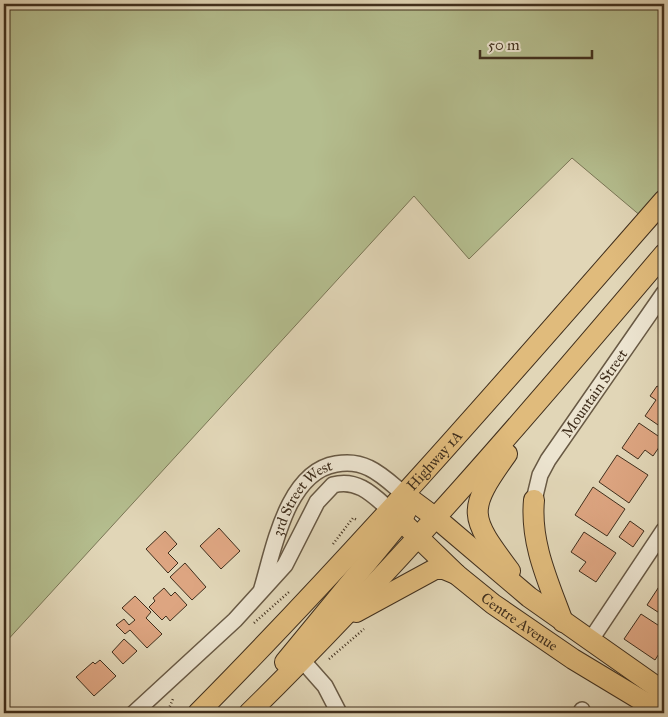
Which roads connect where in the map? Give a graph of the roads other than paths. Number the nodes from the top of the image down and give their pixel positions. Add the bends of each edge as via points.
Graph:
1 (664, 200) edge
2 (664, 254) edge
3 (664, 293) edge
4 (582, 351) junction
5 (405, 496) junction
6 (534, 500) joint
7 (396, 516) junction
8 (436, 518) junction
9 (664, 530) edge
10 (418, 537) junction
11 (456, 574) junction
12 (262, 589) junction
13 (529, 597) junction
14 (341, 620) junction
15 (563, 622) junction
16 (284, 626) junction
17 (590, 641) junction
18 (302, 660) junction
19 (664, 697) edge
20 (664, 706) edge
21 (252, 710) edge
22 (134, 713) edge
23 (198, 713) edge
24 (212, 713) edge
25 (339, 713) edge

1 - 5 main road, Highway 1A
2 - 4 main road
3 - 6 street, Mountain Street via 544,467
4 - 8 main road
4 - 13 main road via 485,484 477,507 477,521 484,537
5 - 7 main road, Highway 1A
5 - 8 main road, Centre Avenue
5 - 12 street, 3rd Street West via 375,471 358,464 326,465 314,472 300,486 287,512
6 - 15 main road via 536,547
7 - 10 main road, Centre Avenue
7 - 12 street, 3rd Street West via 361,486 350,482 333,485 317,502 285,565
7 - 16 main road, Highway 1A
7 - 21 main road via 288,656
8 - 10 main road
8 - 13 main road, Centre Avenue
9 - 17 street
10 - 11 main road, Centre Avenue
10 - 14 main road
11 - 14 main road via 441,568 425,573
11 - 20 main road, Centre Avenue via 493,604 573,659 646,703
12 - 22 street, 3rd Street West via 235,620
13 - 15 main road, Centre Avenue
14 - 18 main road
15 - 17 main road, Centre Avenue
16 - 23 main road, Highway 1A
16 - 24 main road
17 - 19 main road, Centre Avenue via 661,690
18 - 21 main road
18 - 25 street via 324,686

